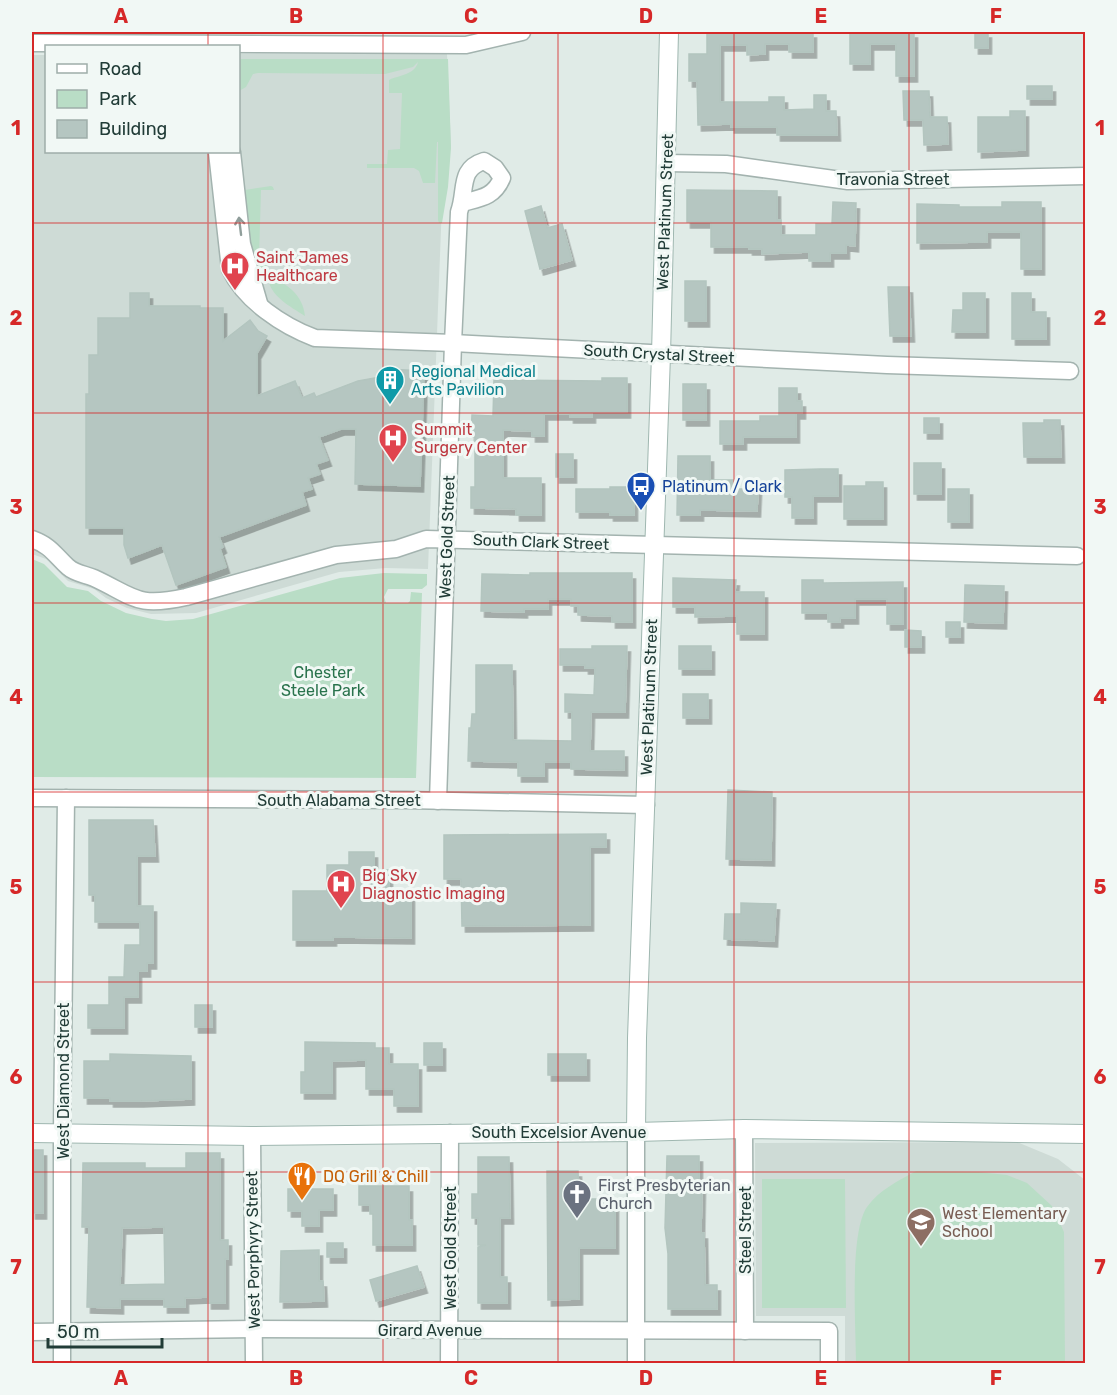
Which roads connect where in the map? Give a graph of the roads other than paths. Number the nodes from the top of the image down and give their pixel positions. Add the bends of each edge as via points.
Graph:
1 (522, 32) edge
2 (669, 32) edge
3 (466, 38) edge
4 (214, 40) edge
5 (32, 43) edge
6 (217, 153) edge
7 (232, 153) edge
8 (666, 163) junction
9 (1086, 176) edge
10 (462, 203) dead end
11 (258, 303) junction
12 (453, 343) junction
13 (661, 355) junction
14 (1070, 371) dead end
15 (32, 539) edge
16 (447, 539) junction
17 (654, 545) junction
18 (1077, 556) dead end
19 (32, 798) edge
20 (66, 798) junction
21 (438, 801) junction
22 (646, 805) junction
23 (744, 1129) junction
24 (450, 1132) junction
25 (636, 1132) junction
26 (32, 1133) edge
27 (62, 1133) junction
28 (1086, 1134) edge
29 (252, 1136) junction
30 (254, 1329) junction
31 (450, 1330) junction
32 (745, 1331) junction
33 (32, 1332) edge
34 (62, 1332) junction
35 (636, 1332) junction
36 (62, 1364) edge
37 (254, 1364) edge
38 (449, 1364) edge
39 (636, 1364) edge
40 (829, 1364) edge

1 - 3 street
2 - 8 street, West Platinum Street
3 - 4 street
4 - 5 street
6 - 11 street, South Crystal Street via 230,269
11 -> 7 street via 242,244
8 - 9 street, Travonia Street via 726,164 848,181
8 - 13 street, West Platinum Street
10 - 12 street, West Gold Street
11 - 12 street, South Crystal Street via 301,333 315,338
12 - 13 street, South Crystal Street
12 - 16 street, West Gold Street
13 - 14 street, South Crystal Street
13 - 17 street, West Platinum Street
15 - 16 street, South Clark Street via 51,548 78,573 142,602 162,602 336,555
16 - 17 street, South Clark Street
16 - 21 street, West Gold Street
17 - 18 street, South Clark Street
17 - 22 street, West Platinum Street
19 - 20 street, South Alabama Street
20 - 21 street, South Alabama Street
20 - 27 street, West Diamond Street
21 - 22 street, South Alabama Street
22 - 25 street, West Platinum Street
23 - 25 street, South Excelsior Avenue
23 - 28 street, South Excelsior Avenue
23 - 32 street, Steel Street
24 - 25 street, South Excelsior Avenue
24 - 29 street, South Excelsior Avenue
24 - 31 street, West Gold Street
25 - 35 street, West Platinum Street
26 - 27 street, South Excelsior Avenue
27 - 29 street, South Excelsior Avenue
27 - 34 street, West Diamond Street
29 - 30 street, West Porphyry Street
30 - 31 street, Girard Avenue
30 - 34 street, Girard Avenue
30 - 37 street, West Porphyry Street
31 - 35 street, Girard Avenue
31 - 38 street, West Gold Street
32 - 35 street, Girard Avenue
32 - 40 street, Girard Avenue via 829,1331
33 - 34 street, Girard Avenue
34 - 36 street, West Diamond Street
35 - 39 street, West Platinum Street

